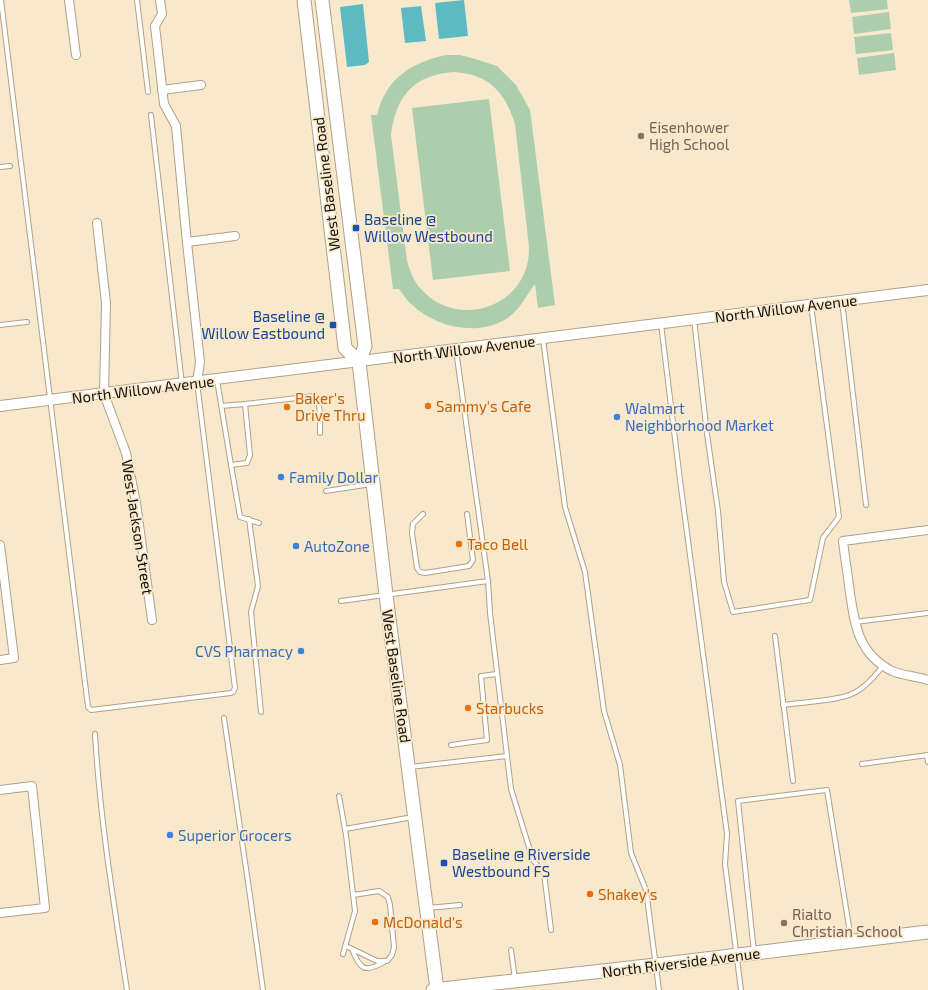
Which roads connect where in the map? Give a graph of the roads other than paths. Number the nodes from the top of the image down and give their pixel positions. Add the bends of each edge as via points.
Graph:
1 (1, 0) edge
2 (69, 0) edge
3 (137, 0) edge
4 (160, 0) edge
5 (304, 0) edge
6 (322, 0) edge
7 (76, 55) dead end
8 (201, 85) dead end
9 (162, 90) junction
10 (148, 92) dead end
11 (151, 115) dead end
12 (10, 166) dead end
13 (0, 167) edge
14 (97, 223) dead end
15 (235, 236) dead end
16 (187, 242) junction
17 (928, 290) edge
18 (842, 300) junction
19 (811, 304) junction
20 (694, 319) junction
21 (27, 322) dead end
22 (661, 324) junction
23 (0, 325) edge
24 (543, 338) junction
25 (456, 350) junction
26 (359, 362) junction
27 (217, 380) junction
28 (197, 382) junction
29 (182, 384) junction
30 (104, 394) junction
31 (50, 400) junction
32 (245, 404) junction
33 (0, 406) edge
34 (221, 406) junction
35 (320, 433) dead end
36 (230, 465) junction
37 (373, 484) junction
38 (326, 491) dead end
39 (866, 505) dead end
40 (423, 514) dead end
41 (468, 514) dead end
42 (249, 519) junction
43 (259, 523) dead end
44 (928, 530) edge
45 (0, 545) edge
46 (488, 581) junction
47 (386, 595) junction
48 (341, 601) dead end
49 (928, 613) edge
50 (152, 620) dead end
51 (854, 622) junction
52 (775, 636) dead end
53 (0, 660) edge
54 (883, 666) junction
55 (497, 674) junction
56 (928, 680) edge
57 (783, 705) junction
58 (261, 712) dead end
59 (224, 718) dead end
60 (95, 734) dead end
61 (451, 745) dead end
62 (507, 756) junction
63 (928, 756) edge
64 (928, 762) edge
65 (862, 764) dead end
66 (410, 767) junction
67 (793, 781) dead end
68 (0, 790) edge
69 (339, 796) dead end
70 (415, 817) junction
71 (345, 829) junction
72 (353, 895) junction
73 (460, 905) dead end
74 (427, 908) junction
75 (0, 913) edge
76 (551, 930) dead end
77 (928, 932) edge
78 (852, 941) junction
79 (346, 946) junction
80 (352, 949) junction
81 (511, 950) dead end
82 (754, 953) junction
83 (343, 954) dead end
84 (737, 955) junction
85 (385, 961) junction
86 (656, 965) junction
87 (515, 981) junction
88 (127, 990) edge
89 (263, 990) edge
90 (433, 990) edge
91 (437, 990) edge
92 (659, 990) edge
93 (741, 990) edge

1 - 31 lane
2 - 7 street
3 - 10 lane
4 - 9 street via 162,14 155,26
5 - 26 main road, West Baseline Road via 345,348
6 - 26 main road, West Baseline Road via 365,346
8 - 9 street
9 - 16 street via 164,104 176,126
11 - 29 lane
12 - 13 lane
14 - 30 street, West Jackson Street via 106,303
15 - 16 street
16 - 28 street via 200,362
17 - 18 street, North Willow Avenue
18 - 19 street, North Willow Avenue
18 - 39 lane
19 - 20 street, North Willow Avenue
19 - 20 lane via 839,517 823,538 810,600 733,612 724,582 718,511
20 - 22 street, North Willow Avenue
21 - 23 lane
22 - 24 street, North Willow Avenue
22 - 84 lane via 727,834 725,864
24 - 25 street, North Willow Avenue
24 - 86 lane via 565,508 585,572 604,711 620,765 631,853 646,890
25 - 26 street, North Willow Avenue
25 - 46 lane
26 - 27 street, North Willow Avenue
26 - 37 main road, West Baseline Road
27 - 28 street, North Willow Avenue
27 - 34 lane
28 - 29 street, North Willow Avenue
28 - 31 lane via 235,688 231,693 93,710 88,707
29 - 30 street, North Willow Avenue
30 - 31 street, North Willow Avenue
30 - 50 street, West Jackson Street via 126,453 136,503
31 - 33 street, North Willow Avenue
32 - 34 lane
32 - 35 lane via 314,396 318,400
32 - 36 lane via 250,454 248,463
34 - 36 lane
36 - 42 lane via 240,517
37 - 38 lane
37 - 47 main road, West Baseline Road
40 - 41 lane via 413,524 412,533 417,568 425,573 469,566 473,560
42 - 43 lane
42 - 58 lane via 258,586 251,612
44 - 51 street via 843,541
45 - 53 street via 14,658
46 - 47 lane
46 - 55 lane
47 - 48 lane
47 - 66 main road, West Baseline Road
49 - 51 lane
51 - 54 street via 864,646
52 - 57 lane
54 - 56 street via 902,675
54 - 57 lane via 859,691 848,696
55 - 61 lane via 481,676 488,740
55 - 62 lane
57 - 67 lane
59 - 89 lane
60 - 88 lane via 97,774
62 - 66 lane
62 - 76 lane via 511,789 531,854 544,873
63 - 64 lane
63 - 65 lane
66 - 70 main road, West Baseline Road
68 - 75 street via 32,786 45,908
69 - 71 lane
70 - 71 lane
70 - 74 main road, West Baseline Road
71 - 72 lane
72 - 79 lane via 355,911
72 - 85 lane via 379,891 388,897 394,947 392,955
73 - 74 lane
74 - 91 main road, West Baseline Road
77 - 78 main road, North Riverside Avenue
78 - 82 main road, North Riverside Avenue
78 - 82 lane via 827,790 738,801
79 - 80 lane
79 - 83 lane
80 - 85 lane via 377,961
80 - 85 lane via 356,961 364,968 374,968
81 - 87 lane
82 - 84 main road, North Riverside Avenue
84 - 86 main road, North Riverside Avenue
84 - 93 lane
86 - 87 main road, North Riverside Avenue
86 - 92 lane
87 - 91 main road, North Riverside Avenue
90 - 91 main road, North Riverside Avenue

